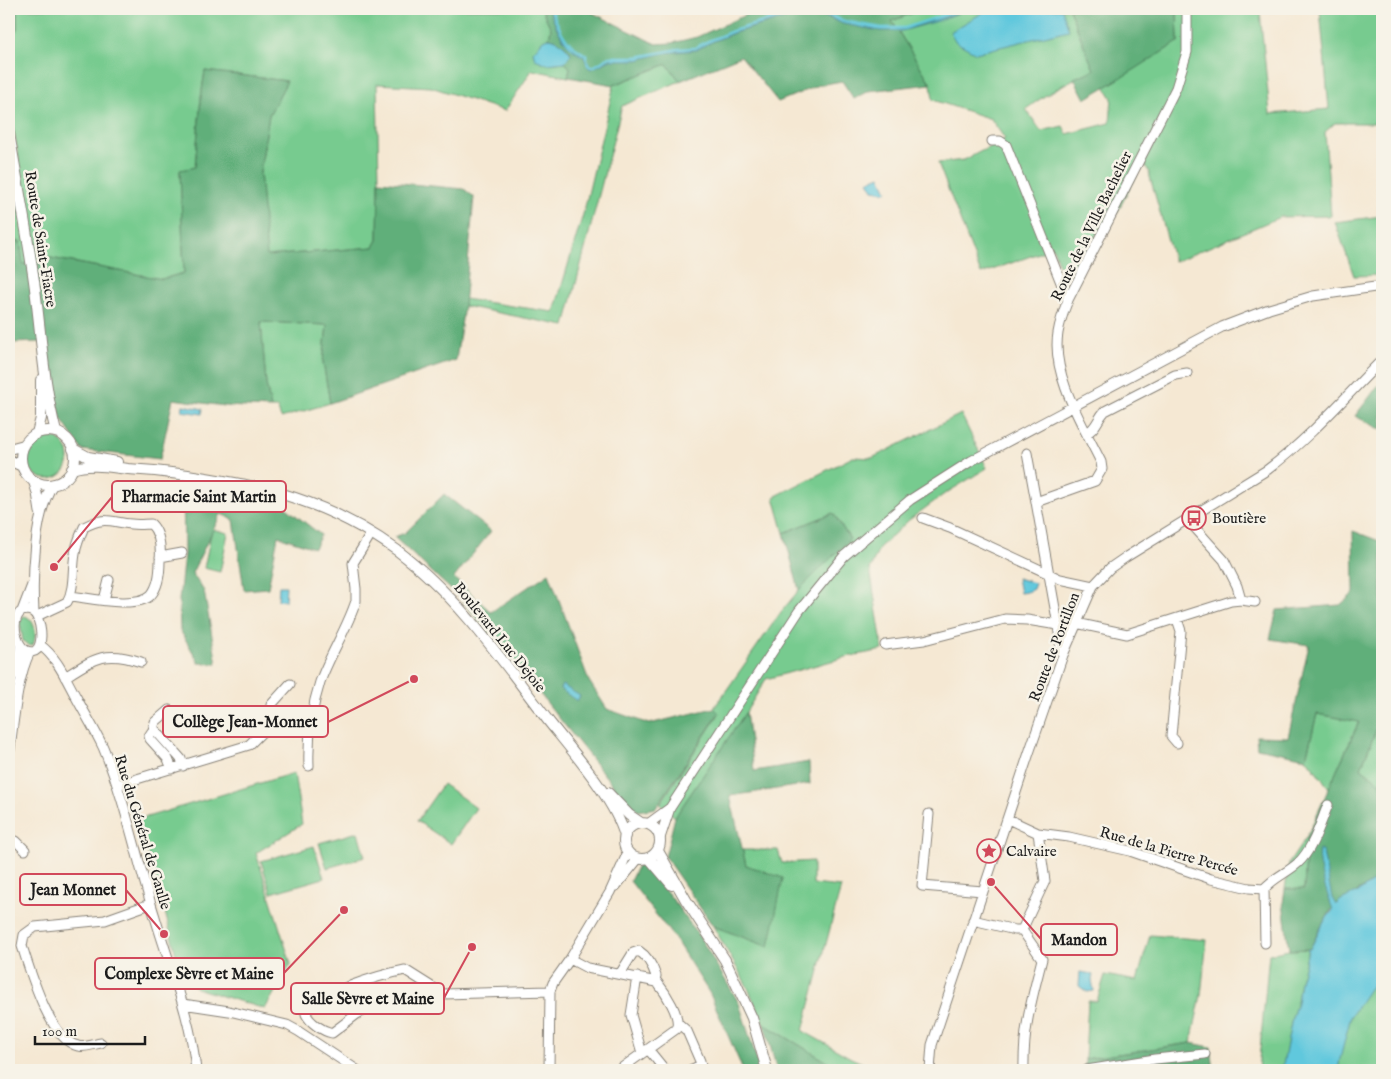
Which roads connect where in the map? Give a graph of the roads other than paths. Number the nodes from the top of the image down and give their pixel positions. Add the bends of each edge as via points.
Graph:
1 (1187, 9) edge
2 (9, 134) edge
3 (992, 141) dead end
4 (1382, 287) edge
5 (1068, 300) junction
6 (41, 349) junction
7 (1382, 360) edge
8 (1187, 373) dead end
9 (1074, 406) junction
10 (56, 432) junction
11 (37, 433) junction
12 (1087, 433) junction
13 (24, 445) junction
14 (9, 449) edge
15 (73, 450) junction
16 (1027, 453) dead end
17 (9, 460) edge
18 (22, 466) junction
19 (72, 468) junction
20 (172, 472) junction
21 (33, 480) junction
22 (54, 484) junction
23 (1036, 502) junction
24 (41, 518) junction
25 (923, 518) dead end
26 (1187, 519) junction
27 (371, 534) junction
28 (182, 553) dead end
29 (160, 557) junction
30 (1049, 572) junction
31 (109, 580) dead end
32 (32, 585) junction
33 (1093, 586) junction
34 (70, 596) junction
35 (104, 600) junction
36 (1241, 600) junction
37 (1255, 602) dead end
38 (22, 611) junction
39 (35, 614) junction
40 (1178, 619) junction
41 (1076, 623) junction
42 (1058, 626) junction
43 (20, 645) junction
44 (40, 645) junction
45 (885, 645) dead end
46 (30, 652) junction
47 (1064, 655) junction
48 (141, 662) dead end
49 (66, 677) junction
50 (290, 684) dead end
51 (17, 699) junction
52 (170, 710) dead end
53 (12, 712) edge
54 (153, 730) junction
55 (1177, 743) dead end
56 (9, 756) edge
57 (183, 766) junction
58 (309, 766) dead end
59 (172, 769) junction
60 (590, 775) junction
61 (116, 785) junction
62 (1328, 805) dead end
63 (670, 808) junction
64 (929, 814) dead end
65 (1008, 819) junction
66 (644, 824) junction
67 (1038, 833) junction
68 (625, 836) junction
69 (660, 838) junction
70 (9, 839) edge
71 (25, 850) dead end
72 (658, 851) junction
73 (628, 852) junction
74 (649, 858) junction
75 (638, 859) junction
76 (1264, 889) junction
77 (983, 891) junction
78 (610, 892) junction
79 (686, 900) junction
80 (150, 904) junction
81 (973, 920) junction
82 (1022, 930) junction
83 (1265, 943) dead end
84 (570, 959) junction
85 (620, 974) junction
86 (637, 976) junction
87 (654, 980) junction
88 (550, 991) junction
89 (443, 994) junction
90 (183, 1004) junction
91 (678, 1022) junction
92 (101, 1043) dead end
93 (645, 1051) junction
94 (1205, 1054) dead end
95 (196, 1070) edge
96 (357, 1070) edge
97 (549, 1070) edge
98 (619, 1070) edge
99 (665, 1070) edge
100 (690, 1070) edge
101 (767, 1070) edge
102 (930, 1070) edge
103 (1024, 1070) edge
104 (1087, 1070) edge

1 - 5 street, Route de la Ville Bachelier via 1187,52 1176,88
2 - 6 main road, Route de Saint-Fiacre via 28,238
3 - 5 street via 1006,145
4 - 9 street via 1313,296 1222,327
5 - 9 street, Route de la Ville Bachelier via 1057,334 1063,384
6 - 10 main road, Route de Saint-Fiacre
6 - 11 main road, Route de Saint-Fiacre via 41,418
7 - 26 street, Route de Portillon via 1287,456
8 - 12 street via 1176,374 1105,411 1096,427
9 - 12 street, Route de la Ville Bachelier
9 - 63 street via 971,462 910,500 844,556 799,611
10 - 11 main road
10 - 15 main road via 67,439
11 - 13 main road
12 - 23 street, Route de la Ville Bachelier via 1101,462 1102,469 1095,482
13 - 14 main road
13 - 18 main road
15 - 19 main road
15 - 20 main road, Boulevard Luc Dejoie via 88,457
16 - 23 street
17 - 18 main road
18 - 21 main road
19 - 20 main road, Boulevard Luc Dejoie via 90,466
19 - 22 main road via 65,478
20 - 27 main road, Boulevard Luc Dejoie via 237,483 296,498
21 - 22 main road
21 - 24 street
22 - 24 street via 47,494
23 - 30 street
24 - 32 street
25 - 30 street
26 - 33 street, Route de Portillon via 1118,563
26 - 36 street via 1224,560 1238,586
27 - 58 street via 353,563 356,601 314,702
27 - 60 main road, Boulevard Luc Dejoie via 399,552 442,590
28 - 29 street
29 - 34 street via 158,534 151,524 116,520 90,524 79,538
29 - 35 street via 155,589 146,599
30 - 33 street via 1060,579
30 - 42 street
31 - 35 street
32 - 38 street
32 - 39 street
33 - 41 street, Route de Portillon
34 - 35 street
34 - 39 street via 68,602
36 - 37 street
36 - 40 street
38 - 39 street
38 - 43 street via 14,621
39 - 44 street via 41,632
40 - 41 street via 1128,634
40 - 55 street via 1182,631 1171,736
41 - 47 street, Route de Portillon
42 - 45 street via 1005,620 924,640
42 - 47 street
43 - 46 street
43 - 51 street
44 - 46 street
44 - 49 street, Rue du Général de Gaulle via 51,654
46 - 51 street
47 - 65 street, Route de Portillon
48 - 49 street via 124,656 106,656
49 - 61 street, Rue du Général de Gaulle via 100,743
50 - 57 street via 271,705 266,728 248,745
51 - 53 street
52 - 54 street via 155,722
53 - 56 street
54 - 57 street via 181,759
54 - 59 street via 150,739 168,759
57 - 59 street
59 - 61 street
60 - 66 main road, Boulevard Luc Dejoie via 629,815
60 - 68 main road, Boulevard Luc Dejoie via 621,821
61 - 80 street, Rue du Général de Gaulle
62 - 76 street via 1308,851 1298,863
63 - 66 street
63 - 69 street
64 - 77 street via 922,886
65 - 67 street, Rue de la Pierre Percée
65 - 77 street, Route de Portillon
66 - 68 main road via 632,826
66 - 69 main road via 655,828
67 - 76 street, Rue de la Pierre Percée via 1130,851 1211,879
67 - 82 street via 1045,881
68 - 73 main road
69 - 72 main road
70 - 71 street
72 - 74 main road
72 - 79 main road
73 - 75 main road
73 - 78 street
74 - 75 main road
74 - 79 main road
75 - 78 street
76 - 83 street
77 - 81 street, Route de Portillon
78 - 84 street
79 - 101 main road via 739,988 752,1018
80 - 90 street, Rue du Général de Gaulle
80 - 92 street via 105,920 35,927 22,940 42,1003 58,1030 69,1042 79,1046
81 - 82 street
81 - 102 street, Route de Portillon via 932,1046
82 - 103 street via 1042,959 1029,1006 1023,1044
84 - 85 street via 582,966
84 - 88 street
85 - 86 street
85 - 87 street via 633,953 639,950 656,976
86 - 87 street
86 - 93 street via 631,1015
87 - 91 street via 672,1005
88 - 89 street
88 - 97 street
89 - 89 street via 382,1003 357,1014 332,1034 308,1019 306,1014 313,1004 390,972 405,970
90 - 95 street, Rue du Général de Gaulle
90 - 96 street via 287,1025
91 - 93 street via 674,1031
91 - 100 street via 687,1031 701,1064
93 - 98 street
93 - 99 street
94 - 104 street via 1155,1058

